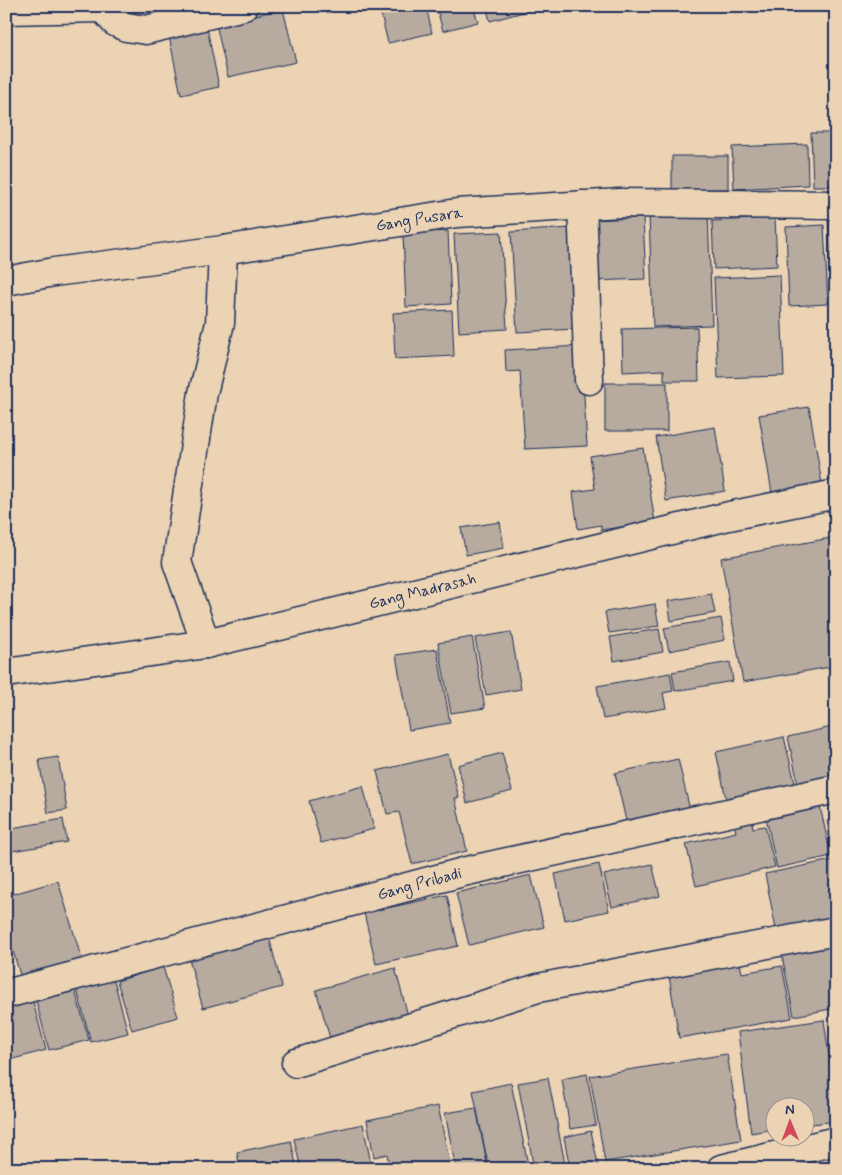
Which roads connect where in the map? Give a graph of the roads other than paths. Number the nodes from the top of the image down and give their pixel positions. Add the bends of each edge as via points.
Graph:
1 (244, 6) edge
2 (103, 7) edge
3 (6, 10) edge
4 (836, 205) edge
5 (582, 206) junction
6 (223, 250) junction
7 (6, 281) edge
8 (589, 380) dead end
9 (836, 494) edge
10 (206, 644) junction
11 (6, 673) edge
12 (836, 789) edge
13 (836, 931) edge
14 (6, 994) edge
15 (296, 1063) dead end
16 (836, 1140) edge
17 (721, 1169) edge

1 - 2 street via 146,30 115,22
2 - 3 street
4 - 5 street, Gang Pusara
5 - 6 street, Gang Pusara via 457,214
5 - 8 street
6 - 7 street, Gang Pusara
6 - 10 street via 220,323 202,392 178,562
9 - 10 street, Gang Madrasah via 729,516
10 - 11 street, Gang Madrasah
12 - 14 street, Gang Pribadi via 467,871
13 - 15 street via 538,988
16 - 17 street

